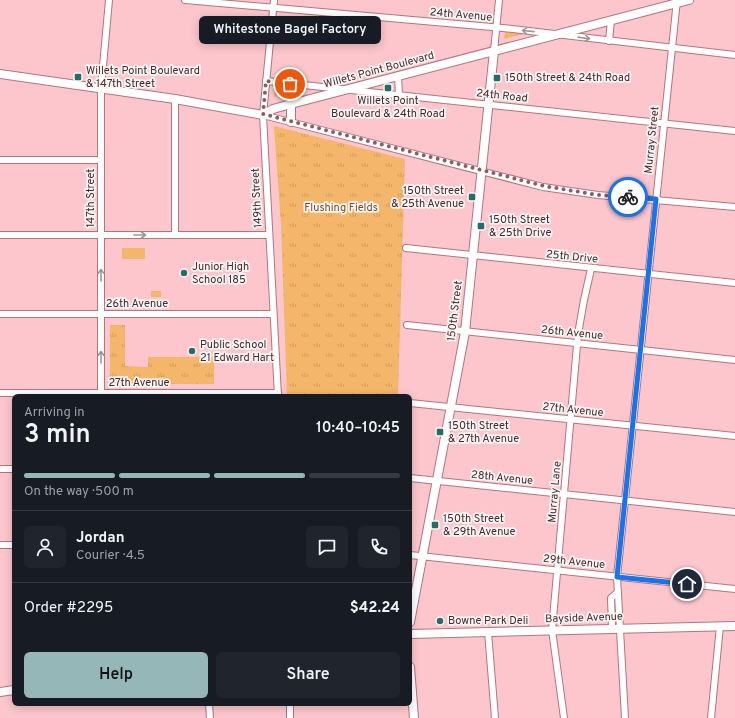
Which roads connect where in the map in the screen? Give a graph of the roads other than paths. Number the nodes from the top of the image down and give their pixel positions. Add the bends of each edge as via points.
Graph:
1 (109, 0) edge
2 (185, 0) edge
3 (499, 0) edge
4 (689, 0) edge
5 (676, 2) edge
6 (274, 3) edge
7 (611, 20) junction
8 (497, 28) junction
9 (559, 34) junction
10 (609, 41) junction
11 (672, 48) junction
12 (494, 51) junction
13 (735, 55) edge
14 (0, 74) edge
15 (398, 76) junction
16 (266, 81) junction
17 (101, 88) junction
18 (348, 89) junction
19 (399, 95) junction
20 (175, 99) junction
21 (292, 104) junction
22 (488, 105) junction
23 (263, 114) junction
24 (291, 122) junction
25 (664, 124) junction
26 (735, 131) edge
27 (0, 160) edge
28 (100, 160) junction
29 (481, 172) junction
30 (656, 199) junction
31 (735, 207) edge
32 (101, 235) junction
33 (175, 235) junction
34 (269, 235) junction
35 (0, 236) edge
36 (406, 248) dead end
37 (472, 256) junction
38 (591, 269) junction
39 (648, 274) junction
40 (735, 283) edge
41 (0, 314) edge
42 (100, 314) junction
43 (273, 314) junction
44 (407, 325) dead end
45 (465, 332) junction
46 (578, 343) junction
47 (640, 350) junction
48 (735, 360) edge
49 (0, 393) edge
50 (101, 394) edge
51 (278, 394) edge
52 (412, 403) edge
53 (451, 407) junction
54 (571, 420) junction
55 (633, 426) junction
56 (735, 436) edge
57 (0, 469) edge
58 (12, 469) edge
59 (412, 478) edge
60 (437, 482) junction
61 (565, 495) junction
62 (625, 501) junction
63 (735, 512) edge
64 (0, 545) edge
65 (12, 545) edge
66 (412, 555) edge
67 (423, 556) junction
68 (558, 570) junction
69 (617, 577) junction
70 (735, 589) edge
71 (412, 612) edge
72 (720, 626) junction
73 (735, 626) edge
74 (616, 628) junction
75 (552, 630) junction
76 (488, 632) junction
77 (412, 634) edge
78 (12, 690) edge
79 (0, 692) edge
80 (412, 692) edge
81 (209, 706) edge
82 (290, 706) edge
83 (210, 718) edge
84 (290, 718) edge
85 (414, 718) edge
86 (495, 718) edge
87 (564, 718) edge
88 (625, 718) edge
89 (711, 718) edge

1 - 17 street, 147th Street
2 - 6 street, 24th Avenue
3 - 8 street, 150th Street
4 - 5 street, Willets Point Boulevard
5 - 7 street, Willets Point Boulevard
5 - 11 street, Murray Street
6 - 8 street, 24th Avenue
6 - 16 street, 149th Street
7 - 9 street, Willets Point Boulevard
7 - 10 street
9 -> 8 street, 24th Avenue
8 - 12 street, 150th Street
9 -> 10 street, 24th Avenue
9 - 12 street, Willets Point Boulevard
10 - 11 street, 24th Avenue
11 - 13 street, 24th Avenue
11 - 25 street, Murray Street
12 - 15 street, Willets Point Boulevard
12 - 22 street, 150th Street
14 - 17 street
15 - 18 street, Willets Point Boulevard
15 - 19 street
16 - 18 street, 24th Road
16 - 23 street, 149th Street
17 - 20 street
17 - 28 street, 147th Street
18 - 19 street, 24th Road
18 - 21 street, Willets Point Boulevard
19 - 22 street, 24th Road
20 - 23 street
20 - 33 street
21 - 23 street, Willets Point Boulevard
21 - 24 street
22 - 25 street, 24th Road
22 - 29 street, 150th Street
23 - 24 street
23 - 34 street, 149th Street
24 - 29 street
25 - 26 street, 24th Road
25 - 30 street, Murray Street
27 - 28 street
28 - 32 street, 147th Street
29 - 30 street via 598,195
29 - 37 street, 150th Street
30 - 31 street
30 - 39 street, Murray Street
32 -> 33 street
32 - 35 street
42 -> 32 street, 147th Street
33 - 34 street
34 - 43 street, 149th Street
36 - 37 street, 25th Drive
37 - 38 street, 25th Drive
37 - 45 street, 150th Street
38 - 39 street, 25th Drive
38 - 46 street, Murray Lane
39 - 40 street, 25th Drive
39 - 47 street, Murray Street
41 - 42 street, 26th Avenue
42 - 43 street, 26th Avenue
50 -> 42 street, 147th Street
43 - 51 street, 149th Street
44 - 45 street, 26th Avenue
45 - 46 street, 26th Avenue
45 - 53 street, 150th Street
46 - 47 street, 26th Avenue
46 - 54 street, Murray Lane
47 - 48 street, 26th Avenue
47 - 55 street, Murray Street
49 - 50 street, 27th Avenue
50 - 51 street, 27th Avenue
52 - 53 street, 27th Avenue
53 - 54 street, 27th Avenue
53 - 60 street, 150th Street
54 - 55 street, 27th Avenue
54 - 61 street, Murray Lane
55 - 56 street, 27th Avenue
55 - 62 street, Murray Street
57 - 58 street
59 - 60 street, 28th Avenue
60 - 61 street, 28th Avenue
60 - 67 street, 150th Street
61 - 62 street, 28th Avenue
61 - 68 street, Murray Lane
62 - 63 street, 28th Avenue
62 - 69 street, Murray Street
64 - 65 street
66 - 67 street, 29th Avenue
67 - 68 street, 29th Avenue
67 - 71 street, 150th Street
68 - 69 street, 29th Avenue
68 - 75 street, Murray Lane
69 - 70 street, 29th Avenue
69 - 74 street, Murray Street via 618,592 611,598
72 - 73 street, Bayside Avenue
72 - 74 street, Bayside Avenue
72 - 89 street
74 - 75 street, Bayside Avenue
74 - 88 street, Murray Street
75 - 76 street, Bayside Avenue
75 - 87 street, Murray Lane
76 - 77 street, Bayside Avenue
76 - 86 street
78 - 79 street
80 - 85 street
81 - 83 street
82 - 84 street

